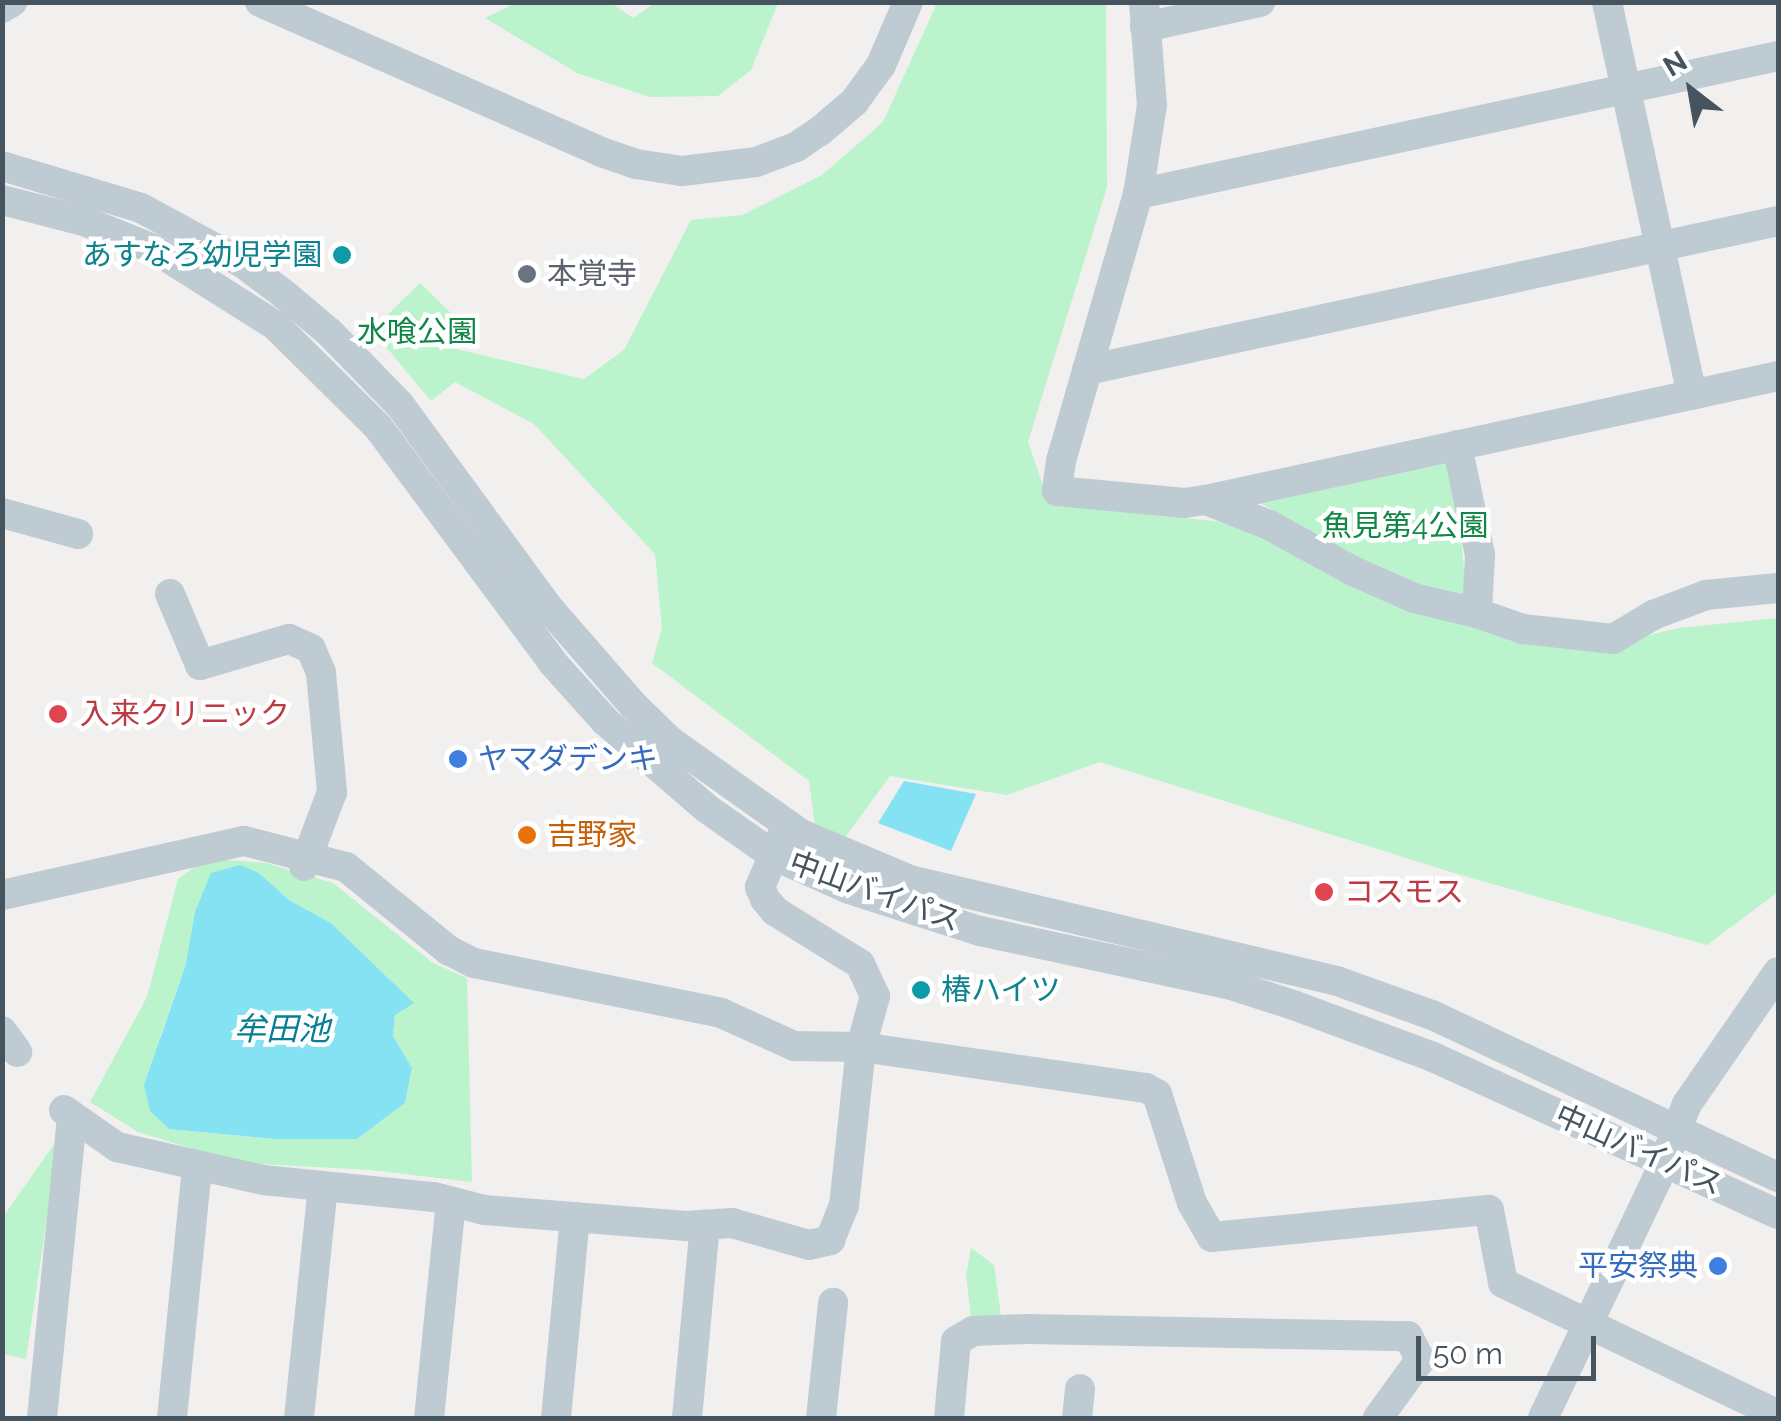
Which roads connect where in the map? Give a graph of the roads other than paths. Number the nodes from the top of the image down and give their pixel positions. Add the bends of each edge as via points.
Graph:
1 (12, 2) edge
2 (260, 2) edge
3 (908, 2) edge
4 (1260, 2) edge
5 (1606, 2) edge
6 (2, 8) edge
7 (1144, 15) edge
8 (1778, 56) edge
9 (1626, 89) junction
10 (2, 166) edge
11 (1138, 194) junction
12 (2, 200) edge
13 (1778, 221) edge
14 (1660, 247) junction
15 (1087, 370) junction
16 (1778, 376) edge
17 (1692, 394) junction
18 (1457, 446) junction
19 (1206, 500) junction
20 (2, 513) edge
21 (78, 534) dead end
22 (1778, 588) edge
23 (170, 594) dead end
24 (1477, 613) junction
25 (788, 823) junction
26 (772, 854) junction
27 (306, 861) junction
28 (2, 896) edge
29 (1775, 985) edge
30 (861, 1047) junction
31 (1677, 1128) junction
32 (1664, 1160) junction
33 (198, 1166) junction
34 (1778, 1177) edge
35 (323, 1186) junction
36 (451, 1202) junction
37 (1778, 1214) edge
38 (575, 1217) junction
39 (705, 1224) junction
40 (833, 1303) dead end
41 (1588, 1324) junction
42 (1778, 1415) edge
43 (42, 1418) edge
44 (172, 1418) edge
45 (300, 1418) edge
46 (429, 1418) edge
47 (556, 1418) edge
48 (686, 1418) edge
49 (821, 1418) edge
50 (949, 1418) edge
51 (1378, 1418) edge
52 (1543, 1418) edge

1 - 6 street
2 - 3 street via 601,152 636,164 704,171 781,154 839,117 881,65
4 - 7 street
5 - 9 street
7 - 11 street via 1152,105
8 - 9 street
9 - 11 street
9 - 14 street
10 - 25 street, 中山バイパス via 141,208 244,264 300,308 400,405 547,606 633,705 670,741
11 - 15 street
12 - 26 street, 中山バイパス via 84,221 156,250 276,326 378,427 553,663 605,721 706,808
13 - 14 street
14 - 15 street
14 - 17 street
15 - 19 street via 1057,490
16 - 17 street
17 - 18 street
18 - 19 street
18 - 24 street via 1480,555
19 - 24 street via 1414,598
20 - 21 street
22 - 24 street via 1706,594 1653,614 1613,639 1523,630
23 - 27 street via 200,665 289,638 312,649 321,674 332,792
25 - 26 street
25 - 31 street, 中山バイパス via 910,880 1337,981 1432,1015
26 - 30 street via 760,888 765,900 860,964 871,980 875,996
26 - 32 street, 中山バイパス via 849,889 980,930 1228,984 1296,1006 1433,1057
27 - 28 street via 244,841
27 - 30 street via 346,867 448,950 474,963 721,1013 794,1046
29 - 31 street via 1686,1104
30 - 39 street via 844,1206 830,1240 809,1246 732,1223
30 - 41 street via 1158,1094 1192,1203 1212,1238 1489,1210 1503,1283
31 - 32 street
31 - 34 street, 中山バイパス
32 - 37 street, 中山バイパス
32 - 41 street
33 - 35 street
33 - 43 street via 118,1147 68,1113
33 - 44 street
35 - 36 street
35 - 45 street
36 - 38 street
36 - 46 street
38 - 39 street
38 - 47 street
39 - 48 street
40 - 49 street
41 - 42 street
41 - 52 street
50 - 51 street via 956,1341 973,1331 1028,1329 1408,1336 1420,1360

